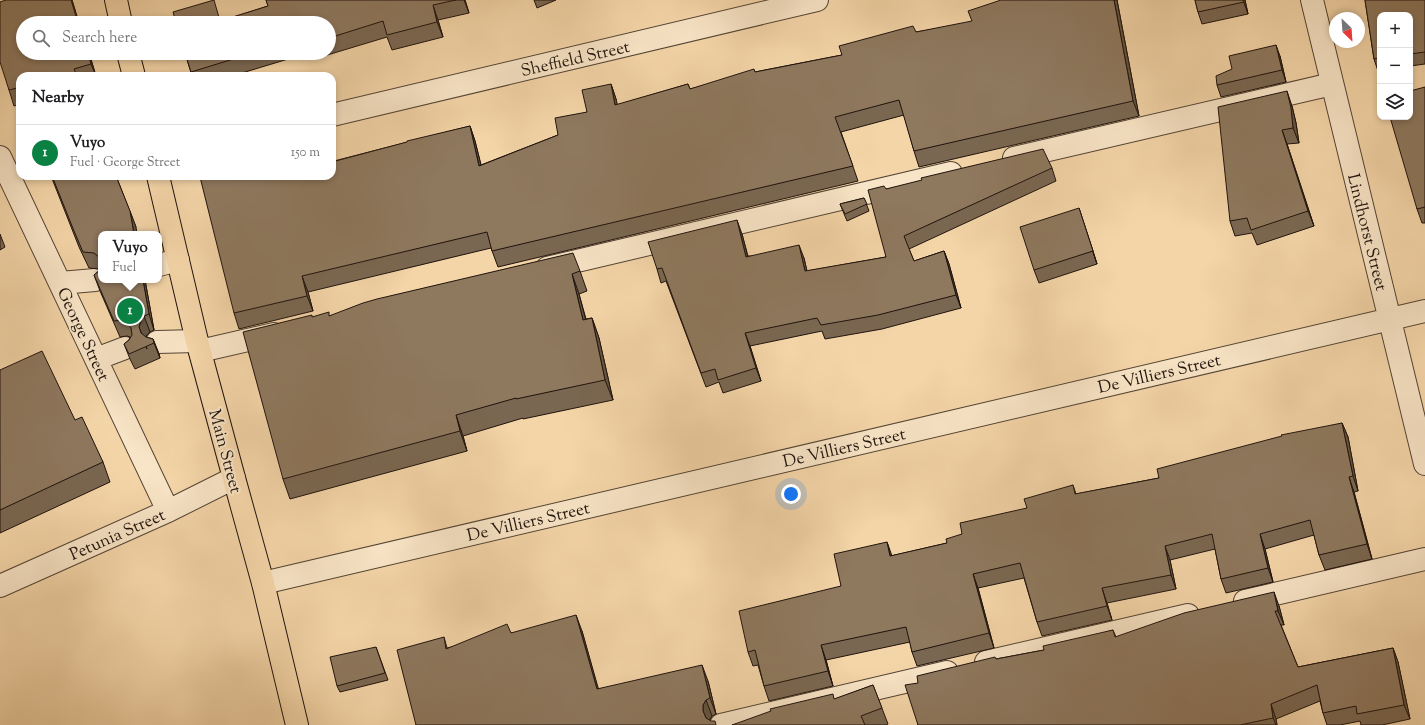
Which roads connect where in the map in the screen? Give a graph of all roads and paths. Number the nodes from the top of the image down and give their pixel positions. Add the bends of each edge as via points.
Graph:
1 (116, 0) edge
2 (817, 0) edge
3 (1312, 0) edge
4 (119, 16) edge
5 (130, 60) edge
6 (133, 72) edge
7 (1332, 84) junction
8 (336, 114) edge
9 (0, 157) edge
10 (992, 163) edge
11 (969, 168) edge
12 (158, 180) edge
13 (168, 262) edge
14 (527, 273) edge
15 (95, 280) edge
16 (60, 283) junction
17 (1425, 311) edge
18 (1389, 320) junction
19 (294, 329) edge
20 (157, 342) dead end
21 (199, 346) junction
22 (125, 348) edge
23 (96, 359) junction
24 (1425, 464) edge
25 (234, 478) junction
26 (168, 511) junction
27 (1425, 559) edge
28 (263, 582) junction
29 (0, 586) edge
30 (297, 725) edge
31 (721, 725) edge

1 - 4 main road
2 - 8 street, Sheffield Street
3 - 7 street, Lindhorst Street
5 - 6 main road
7 - 10 street
7 - 18 street, Lindhorst Street
9 - 16 street, George Street
11 - 14 street
12 - 13 main road, Main Street
13 - 21 main road, Main Street
15 - 16 street
16 - 23 street, George Street
17 - 18 street, De Villiers Street
18 - 24 street, Lindhorst Street
18 - 28 street, De Villiers Street
19 - 21 street
20 - 21 street
21 - 25 main road, Main Street
22 - 23 street
23 - 26 street, George Street
25 - 26 street, Petunia Street
25 - 28 main road, Main Street
26 - 29 street, Petunia Street
27 - 31 street
28 - 30 main road, Main Street

